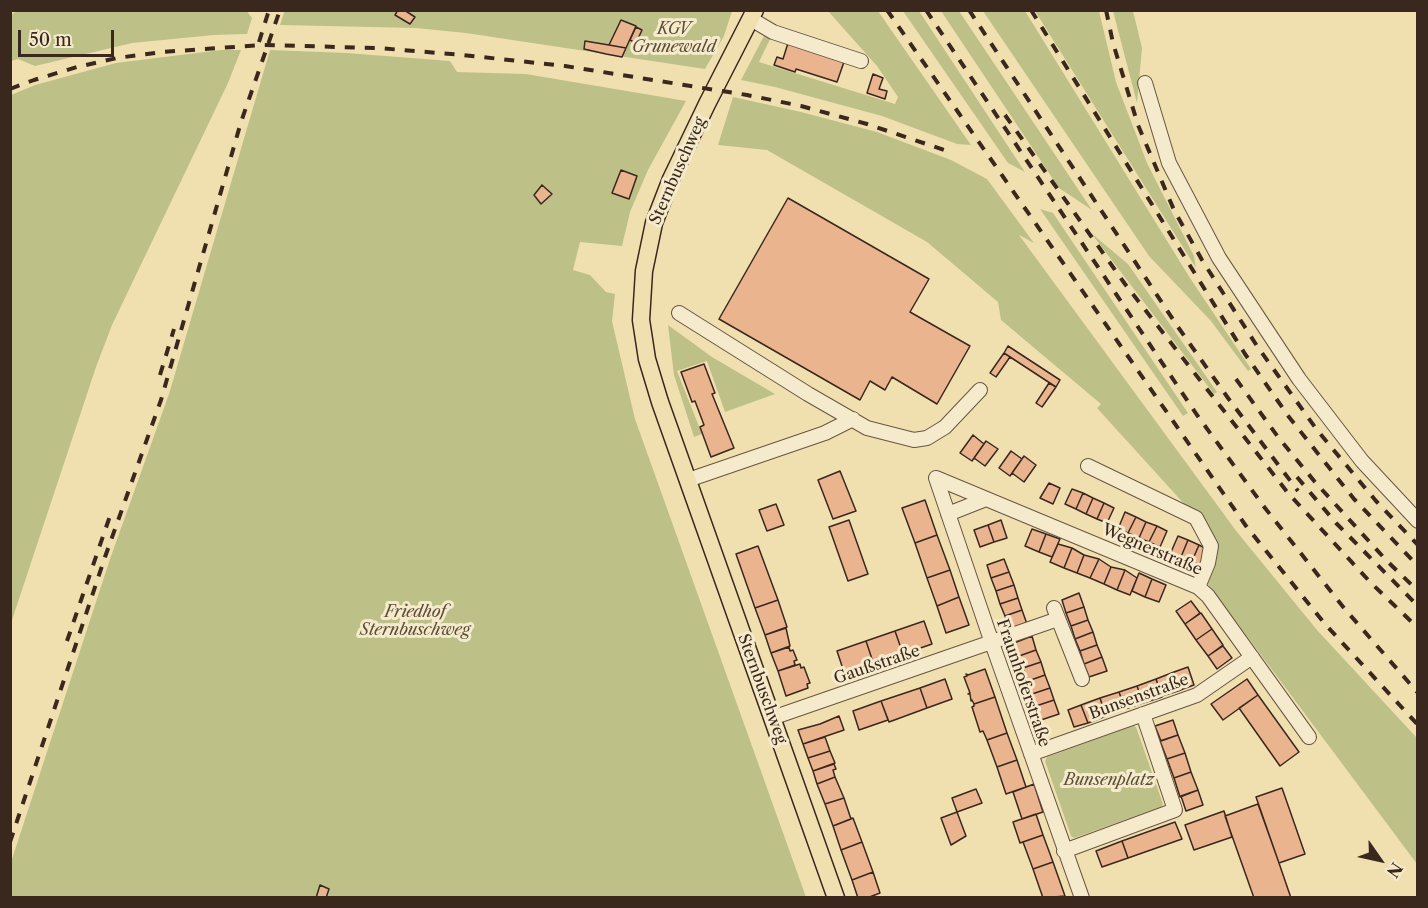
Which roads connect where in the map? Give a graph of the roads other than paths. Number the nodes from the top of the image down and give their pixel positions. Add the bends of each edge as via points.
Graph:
1 (753, 15) edge
2 (861, 61) dead end
3 (1145, 83) dead end
4 (679, 314) dead end
5 (980, 390) dead end
6 (853, 419) junction
7 (1088, 466) dead end
8 (936, 478) joint
9 (688, 480) junction
10 (986, 499) junction
11 (948, 514) junction
12 (1418, 521) edge
13 (1198, 587) junction
14 (992, 644) junction
15 (1252, 657) junction
16 (1082, 679) dead end
17 (1143, 714) junction
18 (772, 718) junction
19 (1309, 737) dead end
20 (1031, 754) junction
21 (1064, 851) junction
22 (836, 897) edge
23 (1082, 897) edge

1 - 2 street via 773,32
1 - 9 main road, Sternbuschweg via 671,179 654,223 644,271 641,320 647,359
3 - 12 street via 1169,164 1219,258 1299,379 1362,461
4 - 6 street
5 - 6 street via 945,427 927,438 914,440 867,428
6 - 9 street via 825,433
7 - 13 street via 1196,518 1211,546
8 - 10 street, Wegnerstraße
8 - 11 street, Fraunhoferstraße
9 - 18 main road, Sternbuschweg
10 - 11 street
10 - 13 street, Wegnerstraße
11 - 14 street, Fraunhoferstraße
13 - 15 street, Wegnerstraße
14 - 16 street, Gaußstraße via 1056,614
14 - 18 street, Gaußstraße
14 - 20 street, Fraunhoferstraße
15 - 17 street, Bunsenstraße via 1197,695
15 - 19 street, Wegnerstraße
17 - 20 street, Bunsenstraße
17 - 21 street via 1175,810
18 - 22 main road, Sternbuschweg
20 - 21 street, Fraunhoferstraße
21 - 23 street, Fraunhoferstraße

